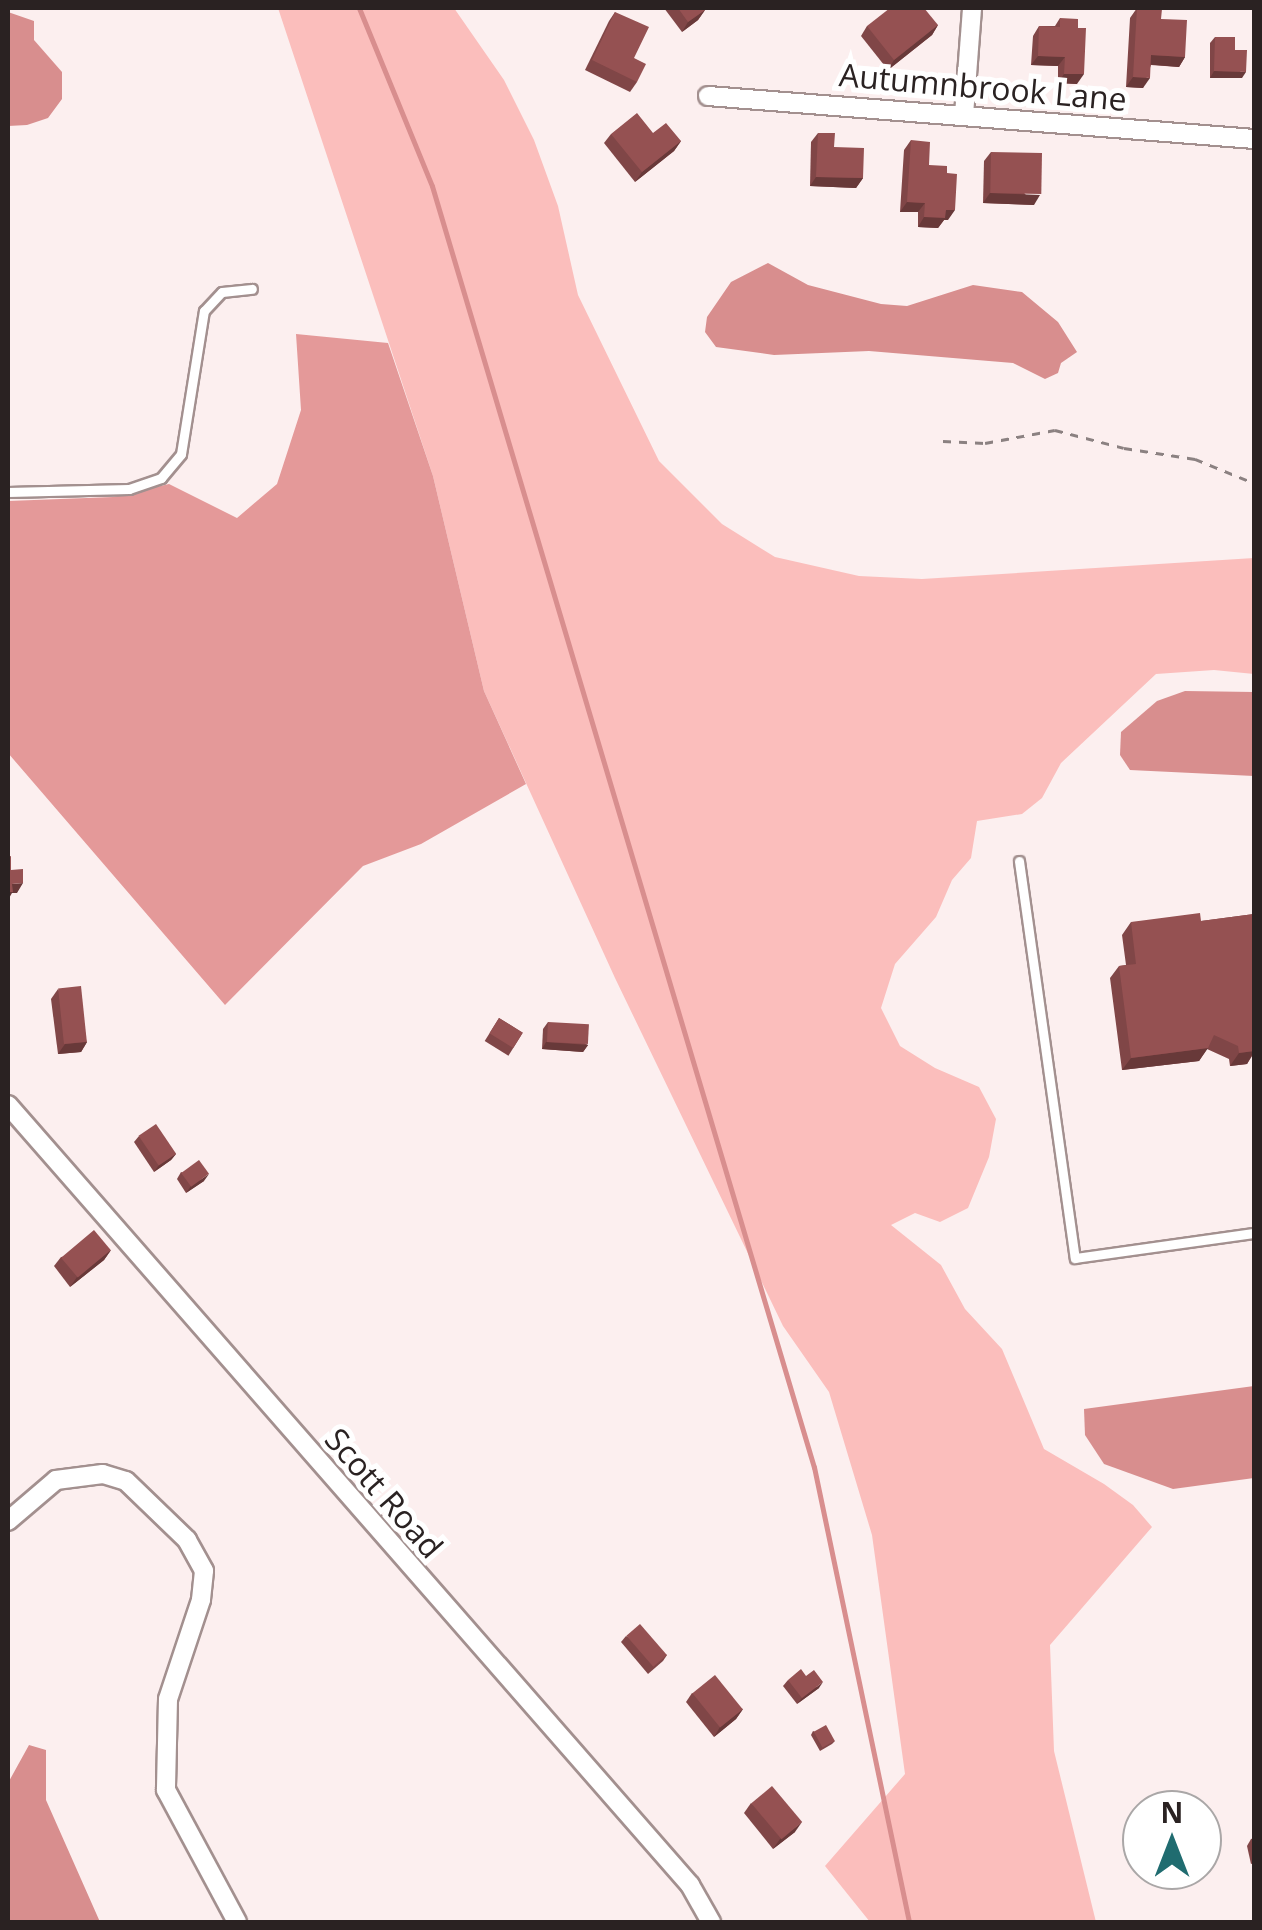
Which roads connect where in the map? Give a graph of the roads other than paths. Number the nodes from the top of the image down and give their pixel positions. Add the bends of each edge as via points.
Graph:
1 (972, 8) edge
2 (708, 96) dead end
3 (964, 115) junction
4 (1254, 139) edge
5 (252, 289) dead end
6 (8, 492) edge
7 (1019, 861) dead end
8 (8, 1105) edge
9 (1254, 1233) edge
10 (8, 1521) edge
11 (237, 1922) edge
12 (711, 1922) edge

1 - 3 street
2 - 3 street, Autumnbrook Lane
3 - 4 street, Autumnbrook Lane
5 - 6 lane via 222,292 204,312 181,454 161,478 129,489
7 - 9 lane via 1075,1258
8 - 12 street, Scott Road via 690,1884
10 - 11 street via 56,1480 103,1474 126,1481 187,1540 204,1571 168,1699 166,1790

